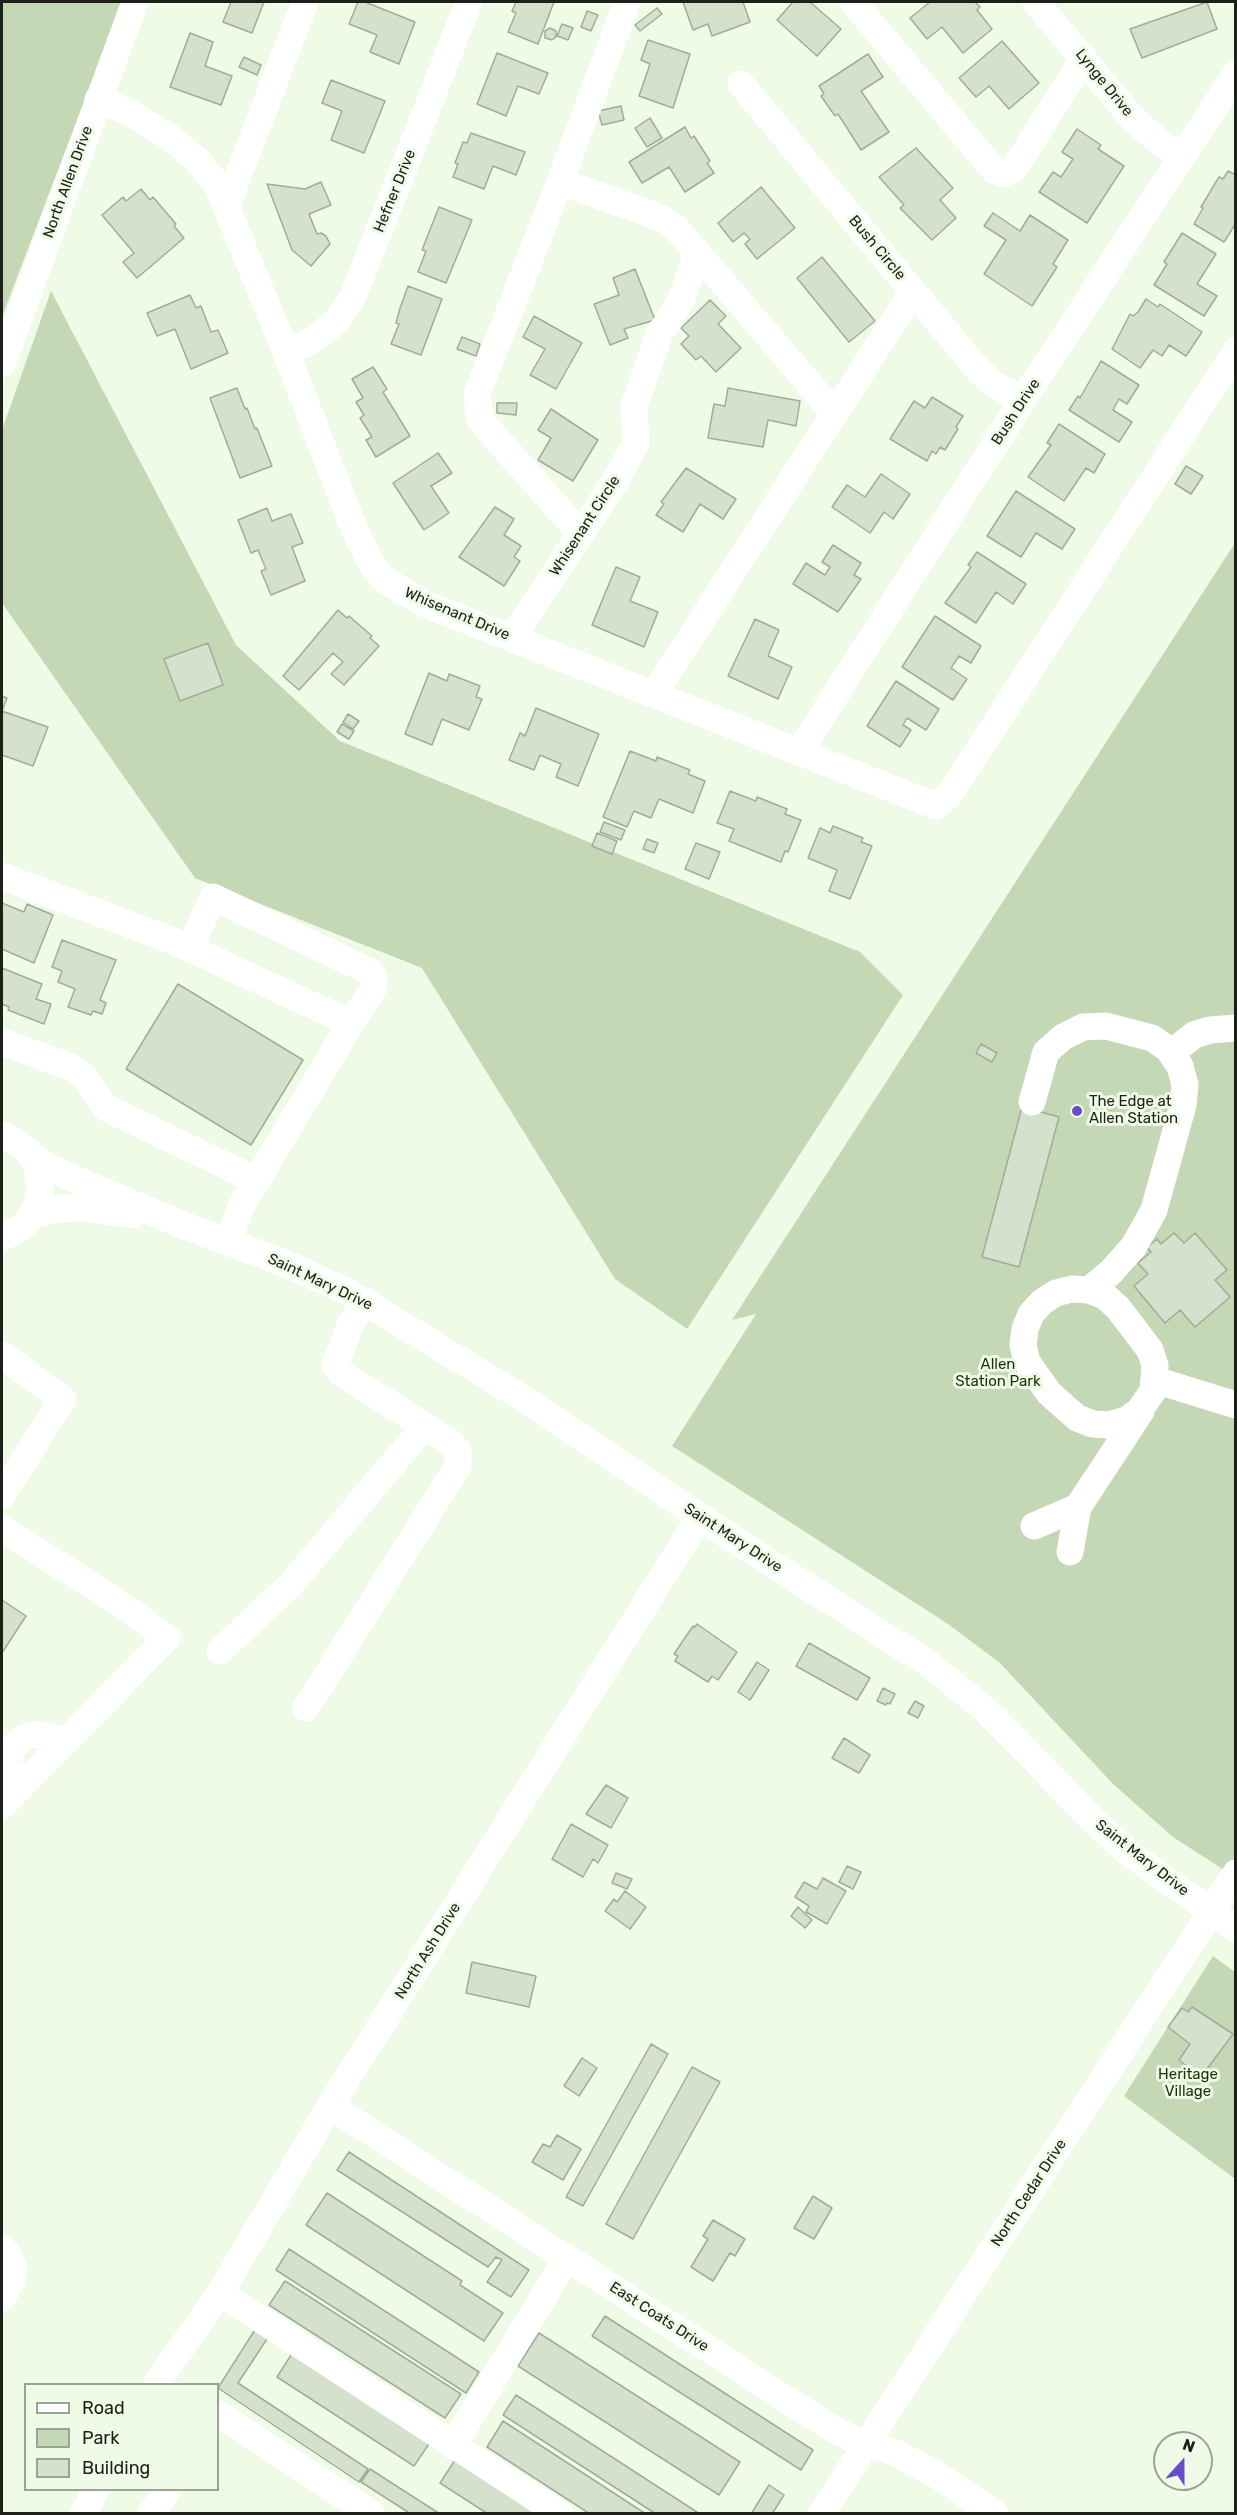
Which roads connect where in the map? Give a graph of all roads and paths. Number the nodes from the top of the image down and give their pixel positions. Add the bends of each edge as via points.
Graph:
1 (135, 2) edge
2 (305, 2) edge
3 (469, 2) edge
4 (627, 2) edge
5 (853, 2) edge
6 (1036, 2) edge
7 (1084, 58) junction
8 (1236, 74) edge
9 (741, 84) dead end
10 (98, 99) junction
11 (1181, 156) junction
12 (560, 182) junction
13 (227, 206) junction
14 (697, 252) junction
15 (913, 292) junction
16 (1236, 351) edge
17 (286, 353) junction
18 (2, 364) edge
19 (1023, 400) junction
20 (835, 414) junction
21 (581, 534) junction
22 (512, 638) junction
23 (654, 694) junction
24 (799, 752) junction
25 (2, 876) edge
26 (190, 949) junction
27 (351, 1023) junction
28 (1236, 1028) edge
29 (2, 1042) edge
30 (1171, 1053) junction
31 (1032, 1102) dead end
32 (2, 1135) edge
33 (27, 1151) junction
34 (256, 1180) junction
35 (32, 1215) junction
36 (178, 1223) junction
37 (2, 1238) edge
38 (228, 1242) junction
39 (1089, 1290) junction
40 (365, 1301) junction
41 (2, 1355) edge
42 (1151, 1391) junction
43 (1236, 1405) edge
44 (424, 1426) junction
45 (2, 1495) edge
46 (1078, 1507) junction
47 (700, 1517) junction
48 (1034, 1526) dead end
49 (2, 1528) edge
50 (1070, 1552) dead end
51 (220, 1652) dead end
52 (306, 1708) dead end
53 (10, 1797) edge
54 (1236, 1873) edge
55 (1211, 1912) junction
56 (1236, 1929) edge
57 (330, 2106) junction
58 (2, 2249) edge
59 (567, 2258) junction
60 (220, 2293) junction
61 (2, 2298) edge
62 (162, 2382) edge
63 (219, 2415) edge
64 (867, 2442) junction
65 (453, 2446) junction
66 (95, 2491) edge
67 (166, 2491) edge
68 (83, 2514) edge
69 (151, 2514) edge
70 (372, 2514) edge
71 (560, 2514) edge
72 (821, 2514) edge
73 (995, 2514) edge

1 - 10 street, North Allen Drive
2 - 13 street
3 - 17 street, Hefner Drive via 352,299 336,322
4 - 12 street
5 - 7 street via 994,170 1002,174 1014,169
6 - 7 street, Lynge Drive
7 - 11 street, Lynge Drive via 1132,117
8 - 11 street, Bush Drive
9 - 15 street, Bush Circle
10 - 13 street, Whisenant Drive via 170,137 217,184
10 - 18 street, North Allen Drive
11 - 19 street, Bush Drive
12 - 14 street via 666,221
12 - 21 street via 477,394 480,420
13 - 17 street, Whisenant Drive
14 - 20 street
14 - 21 street, Whisenant Circle via 683,296 660,332 634,406 636,443
15 - 19 street, Bush Circle via 980,372
15 - 20 street
16 - 24 street, Whisenant Drive via 950,794 936,806
17 - 22 street, Whisenant Drive via 355,531 374,568 386,581 425,604
19 - 24 street, Bush Drive
20 - 23 street
21 - 22 street, Whisenant Circle
22 - 23 street, Whisenant Drive
23 - 24 street, Whisenant Drive
25 - 26 street
26 - 27 street
26 - 27 street via 213,897 363,966 374,977 373,989
27 - 34 street
28 - 30 street via 1194,1035
29 - 34 street via 71,1068 84,1077 106,1108
30 - 31 street via 1152,1038 1106,1026 1083,1027 1046,1052
30 - 39 street via 1180,1066 1185,1085 1183,1105 1154,1210 1134,1246
32 - 33 street, Saint Mary Drive
33 - 35 street via 40,1182 39,1199
33 - 36 street, Saint Mary Drive via 48,1167
34 - 38 street via 240,1207
35 - 36 street, Saint Mary Drive via 79,1207
35 - 37 street via 22,1227
36 - 38 street, Saint Mary Drive
38 - 40 street, Saint Mary Drive via 289,1265
39 - 42 street via 1105,1296 1141,1337 1153,1357
39 - 42 street via 1056,1293 1031,1314 1024,1337 1027,1362 1035,1376 1065,1409 1093,1424 1126,1420 1139,1411
40 - 44 street via 350,1325 335,1365 342,1374
40 - 47 street, Saint Mary Drive via 521,1396
41 - 45 street via 63,1399
42 - 43 street
42 - 46 street
44 - 51 street via 292,1583
44 - 52 street via 458,1451 458,1466
46 - 48 street
46 - 50 street
47 - 55 street, Saint Mary Drive via 926,1662 987,1711 1130,1853
47 - 57 street, North Ash Drive
49 - 53 street via 167,1638
54 - 55 street, North Cedar Drive
55 - 56 street, Saint Mary Drive
55 - 64 street, North Cedar Drive
57 - 59 street, East Coats Drive
57 - 60 street, North Ash Drive
58 - 61 street via 13,2266 12,2280
59 - 64 street, East Coats Drive via 828,2426
59 - 65 street
60 - 62 street, North Ash Drive
60 - 65 street
63 - 70 street
64 - 72 street, North Cedar Drive
64 - 73 street, East Coats Drive via 937,2475
65 - 71 street
66 - 68 street
67 - 69 street

